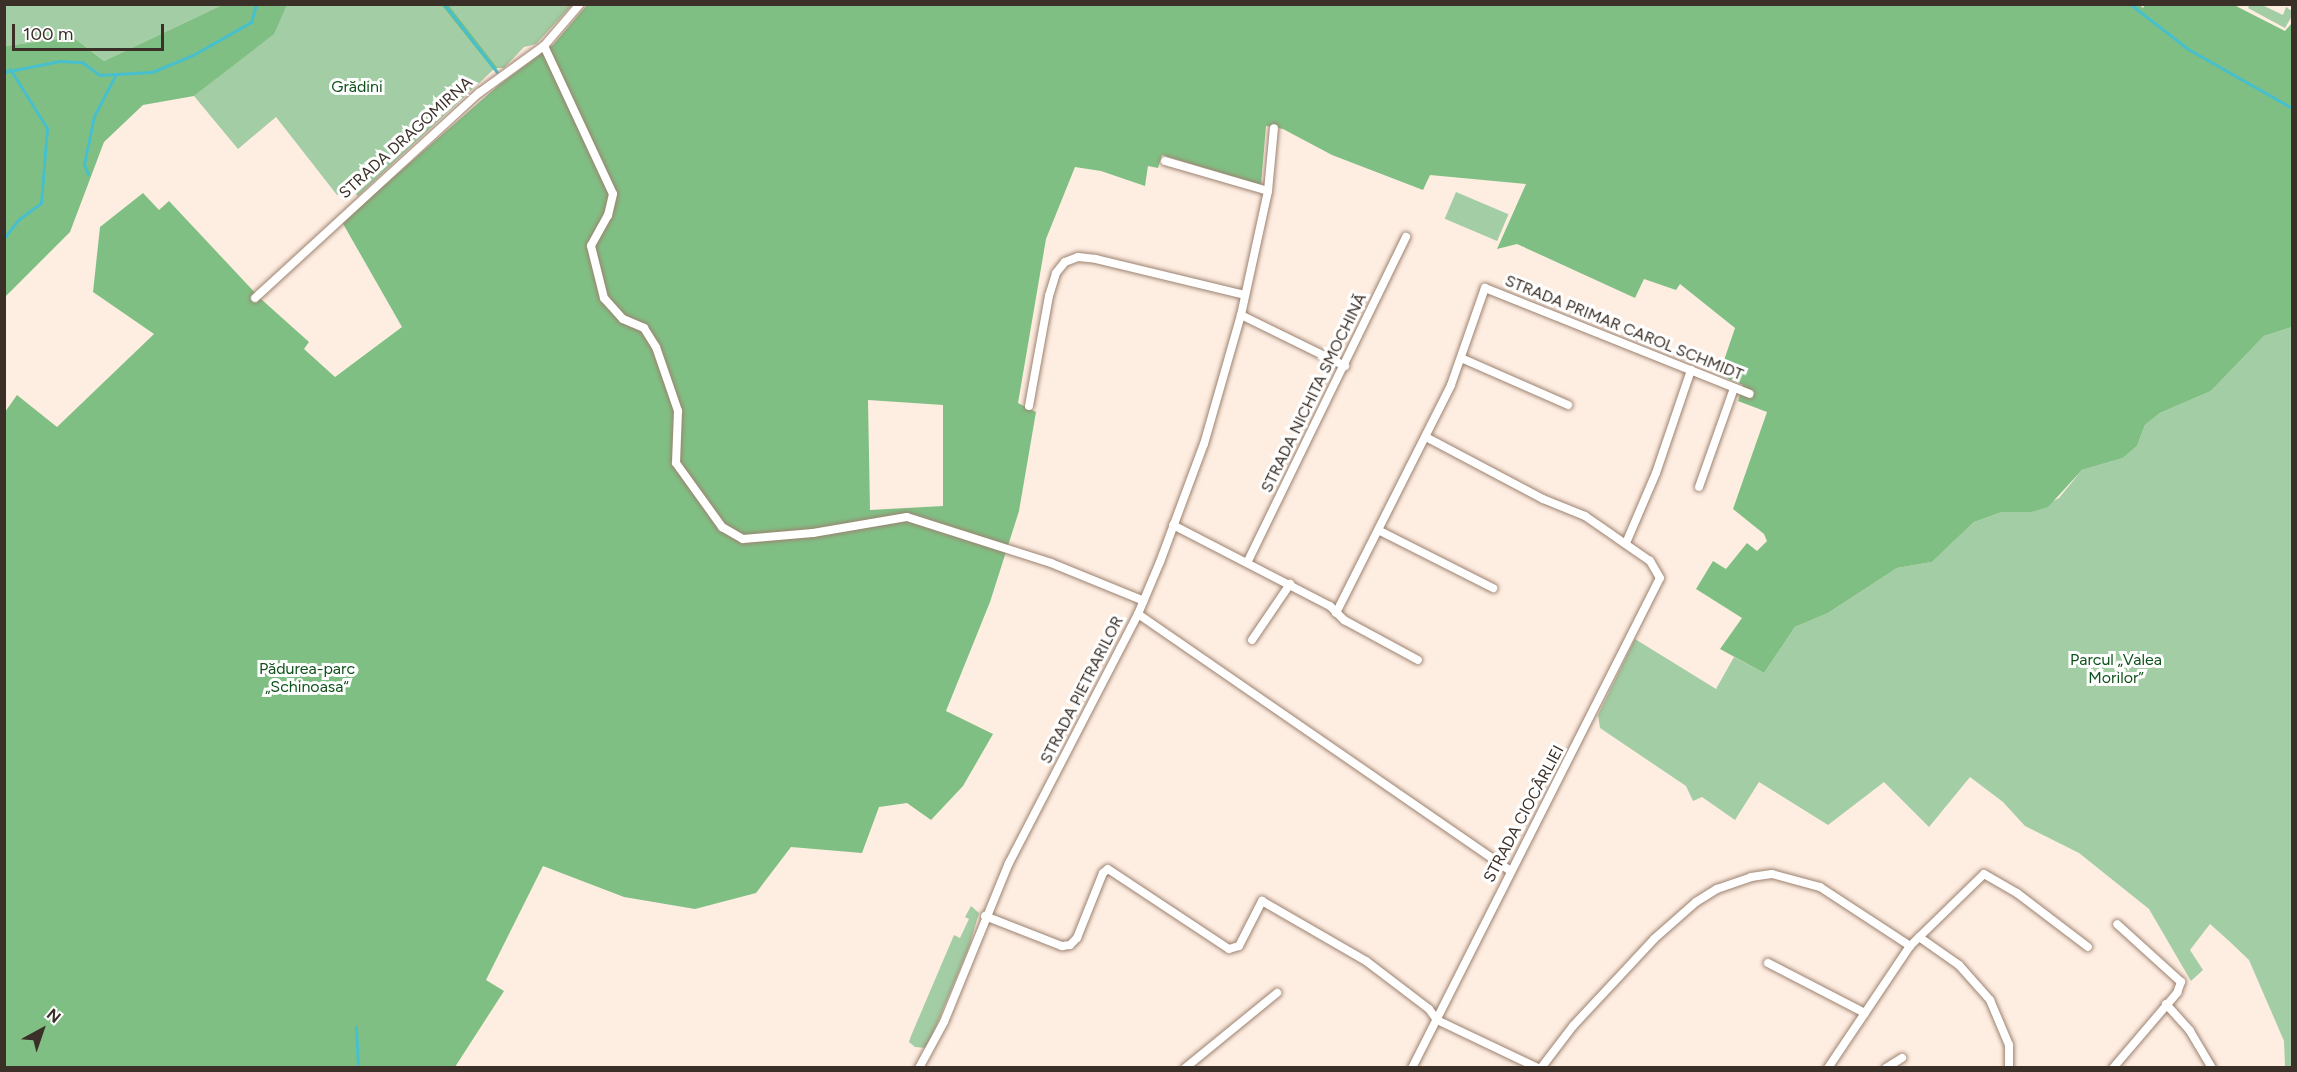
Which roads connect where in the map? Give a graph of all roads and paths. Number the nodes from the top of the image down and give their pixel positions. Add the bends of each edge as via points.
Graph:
1 (580, 4) edge
2 (544, 46) junction
3 (1274, 128) dead end
4 (1165, 161) dead end
5 (1268, 191) junction
6 (1406, 237) dead end
7 (1245, 295) junction
8 (255, 298) dead end
9 (1242, 315) junction
10 (1461, 358) junction
11 (1345, 366) junction
12 (1691, 370) junction
13 (1734, 388) junction
14 (1750, 394) dead end
15 (1568, 405) dead end
16 (1029, 406) dead end
17 (1426, 437) junction
18 (1699, 487) dead end
19 (1173, 525) junction
20 (1380, 531) junction
21 (1626, 543) junction
22 (1247, 563) junction
23 (1290, 584) junction
24 (1493, 588) dead end
25 (1144, 601) junction
26 (1336, 613) junction
27 (1138, 614) junction
28 (1252, 640) dead end
29 (1418, 660) dead end
30 (1510, 871) junction
31 (985, 916) junction
32 (2117, 924) dead end
33 (1919, 937) junction
34 (1910, 946) junction
35 (2088, 947) dead end
36 (1768, 963) dead end
37 (1277, 993) dead end
38 (2166, 1004) junction
39 (1864, 1013) junction
40 (1437, 1020) junction
41 (1902, 1058) dead end
42 (919, 1068) edge
43 (1185, 1068) edge
44 (1412, 1068) edge
45 (1539, 1068) edge
46 (1827, 1068) edge
47 (1886, 1068) edge
48 (2009, 1068) edge
49 (2113, 1068) edge
50 (2212, 1068) edge

1 - 2 street, STRADA DRAGOMIRNA
2 - 8 street, STRADA DRAGOMIRNA via 479,93
2 - 25 street via 613,194 608,215 591,246 604,298 623,319 644,327 656,347 678,411 676,463 722,527 743,538 813,533 907,517 1051,563
3 - 5 street, STRADA PIETRARILOR
4 - 5 street
5 - 7 street, STRADA PIETRARILOR
6 - 11 street, STRADA NICHITA SMOCHINĂ
7 - 9 street, STRADA PIETRARILOR
7 - 16 street via 1096,259 1078,257 1065,262 1056,273 1049,296
9 - 11 street
9 - 19 street, STRADA PIETRARILOR via 1204,444
10 - 12 street, STRADA PRIMAR CAROL SCHMIDT via 1485,288
10 - 15 street
10 - 17 street, STRADA PRIMAR CAROL SCHMIDT
11 - 22 street, STRADA NICHITA SMOCHINĂ
12 - 13 street, STRADA PRIMAR CAROL SCHMIDT
12 - 21 street via 1656,473
13 - 14 street, STRADA PRIMAR CAROL SCHMIDT
13 - 18 street
17 - 20 street, STRADA PRIMAR CAROL SCHMIDT
17 - 21 street via 1543,499 1585,516
19 - 22 street
19 - 25 street, STRADA PIETRARILOR
20 - 24 street
20 - 26 street, STRADA PRIMAR CAROL SCHMIDT
21 - 30 street, STRADA CIOCÂRLIEI via 1660,573 1658,585
22 - 23 street
23 - 26 street
23 - 28 street
25 - 27 street, STRADA PIETRARILOR
26 - 29 street
27 - 30 street
27 - 31 street, STRADA PIETRARILOR
30 - 40 street, STRADA CIOCÂRLIEI
31 - 40 street via 1062,946 1070,945 1077,938 1108,869 1229,949 1239,946 1262,901 1366,961 1429,1009
31 - 42 street, STRADA PIETRARILOR via 944,1022
32 - 38 street via 2180,977 2180,988
33 - 34 street
33 - 35 street via 1984,874 2002,882
33 - 48 street via 1959,965 1990,1000 2009,1045
34 - 39 street
34 - 45 street via 1820,887 1772,874 1751,877 1696,902 1654,939
36 - 39 street
37 - 43 street
38 - 49 street
38 - 50 street via 2190,1031
39 - 46 street
40 - 44 street, STRADA CIOCÂRLIEI
40 - 45 street
41 - 47 street

